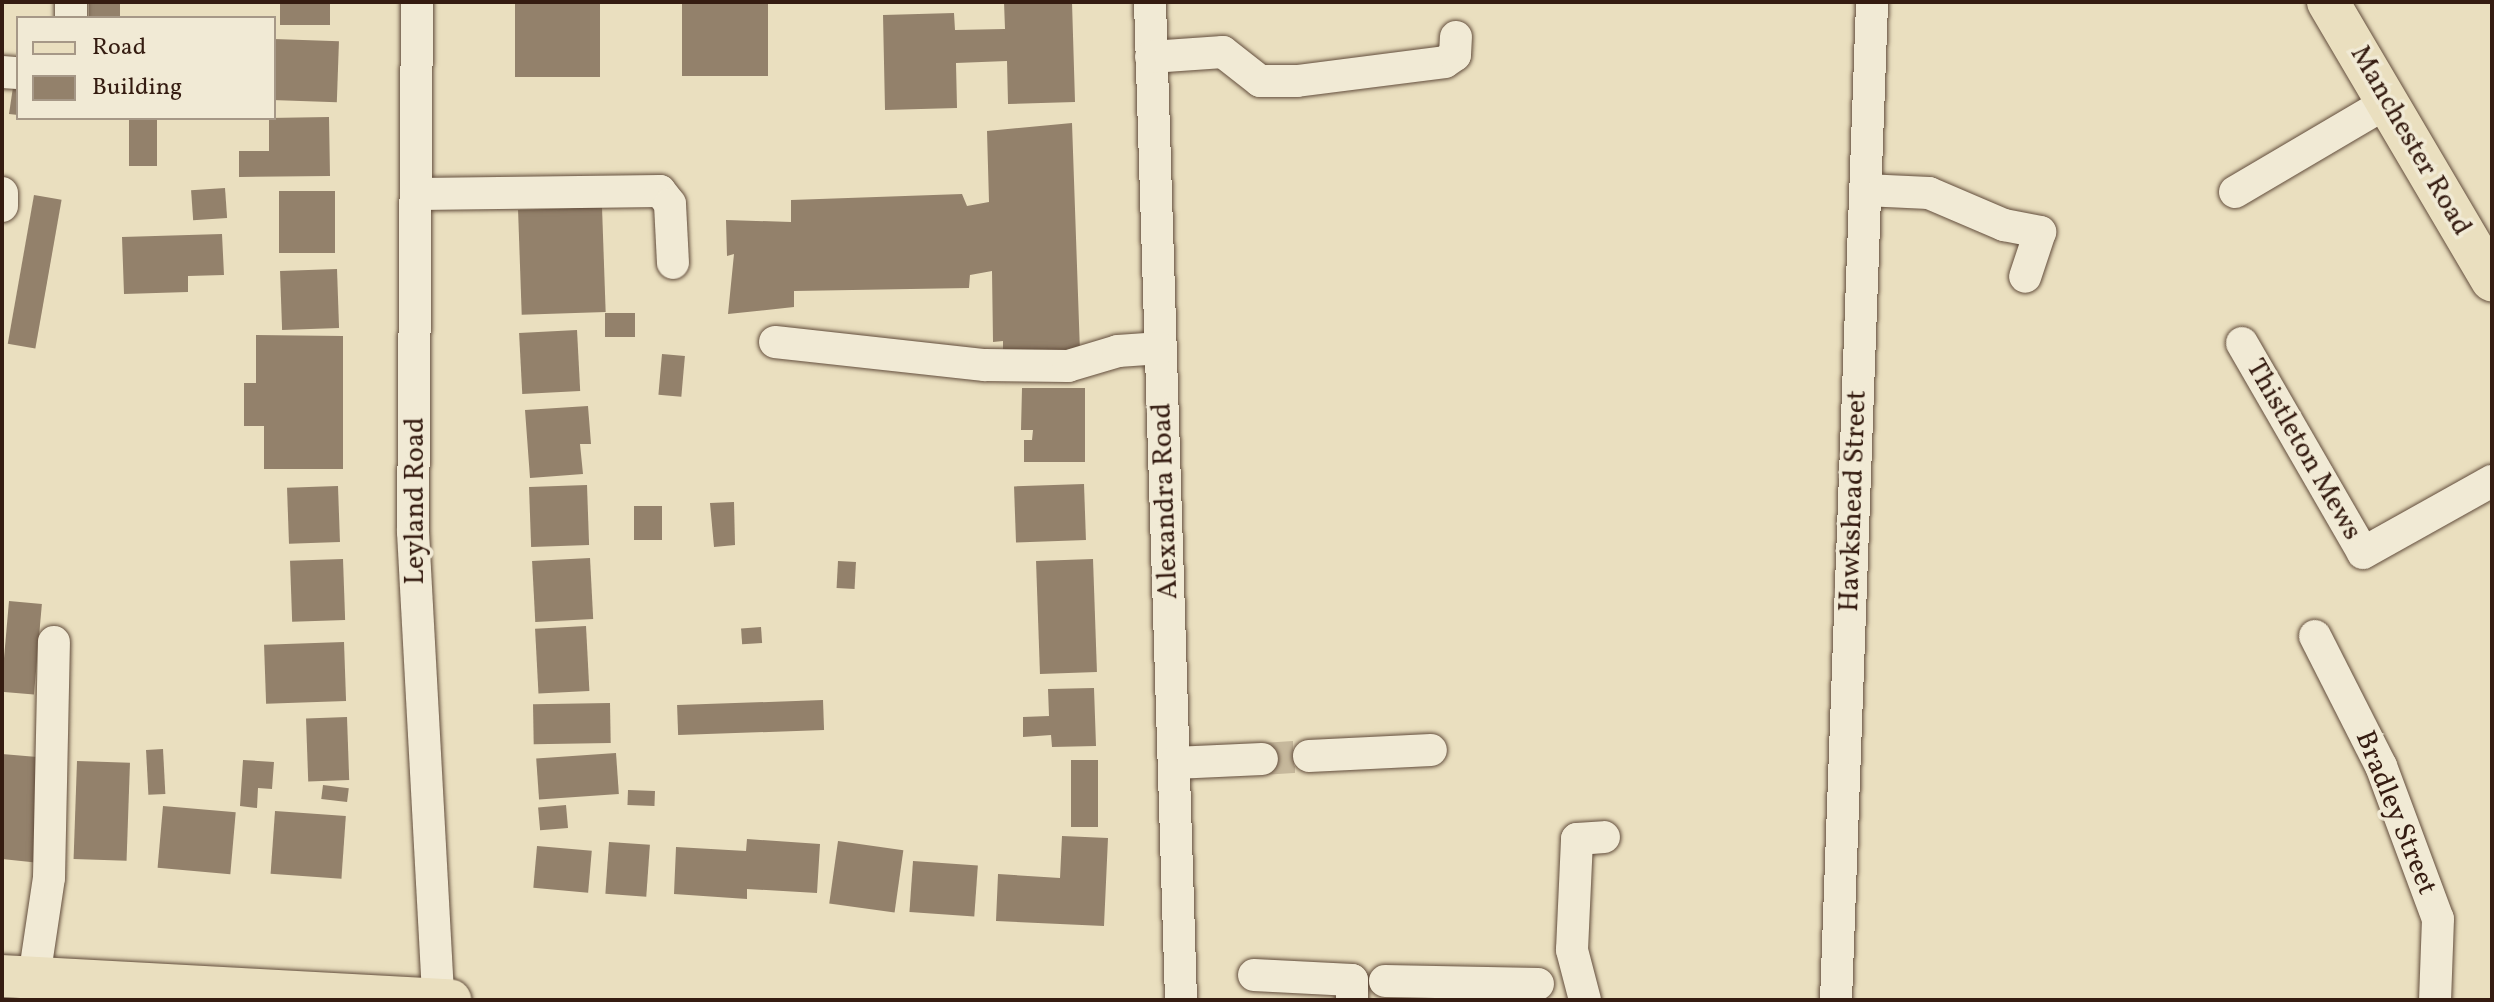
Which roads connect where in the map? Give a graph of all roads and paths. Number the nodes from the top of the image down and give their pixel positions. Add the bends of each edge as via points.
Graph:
1 (417, 2) edge
2 (1150, 2) edge
3 (1872, 2) edge
4 (2328, 2) edge
5 (1456, 37) dead end
6 (1151, 57) junction
7 (2386, 103) junction
8 (1865, 190) junction
9 (2235, 192) dead end
10 (2, 193) edge
11 (419, 194) junction
12 (2, 206) edge
13 (673, 263) dead end
14 (2025, 277) dead end
15 (2492, 280) edge
16 (775, 342) dead end
17 (2242, 343) dead end
18 (1161, 348) junction
19 (2492, 481) edge
20 (2315, 636) dead end
21 (54, 642) dead end
22 (1431, 750) dead end
23 (1309, 756) tunnel mouth
24 (1262, 759) tunnel mouth
25 (1174, 763) junction
26 (1604, 837) dead end
27 (1254, 975) dead end
28 (18, 977) edge
29 (1385, 981) dead end
30 (1538, 984) dead end
31 (1469, 991) edge
32 (438, 1000) edge
33 (450, 1000) edge
34 (1181, 1000) edge
35 (1352, 1000) edge
36 (1585, 1000) edge
37 (1836, 1000) edge
38 (2435, 1000) edge

1 - 11 street, Leyland Road
2 - 6 street, Alexandra Road
3 - 8 street, Hawkshead Street
4 - 7 main road, Manchester Road
5 - 6 street via 1455,55 1445,62 1297,81 1260,81 1223,52
6 - 18 street, Alexandra Road
7 - 9 street
7 - 15 main road, Manchester Road
8 - 14 street via 1929,193 2004,225 2040,232
8 - 37 street, Hawkshead Street
10 - 12 street
11 - 13 street via 660,191 670,204
11 - 32 street, Leyland Road via 413,532
16 - 18 street via 1026,366 1068,366 1118,351
17 - 19 street, Thistleton Mews via 2363,553
18 - 25 street, Alexandra Road
20 - 38 street, Bradley Street via 2381,766 2438,919
21 - 28 street via 49,878
22 - 23 street
24 - 25 street
25 - 34 street, Alexandra Road
26 - 36 street via 1577,839 1572,950
27 - 35 street via 1352,980
28 - 32 main road
29 - 31 street
30 - 31 street
32 - 33 main road

